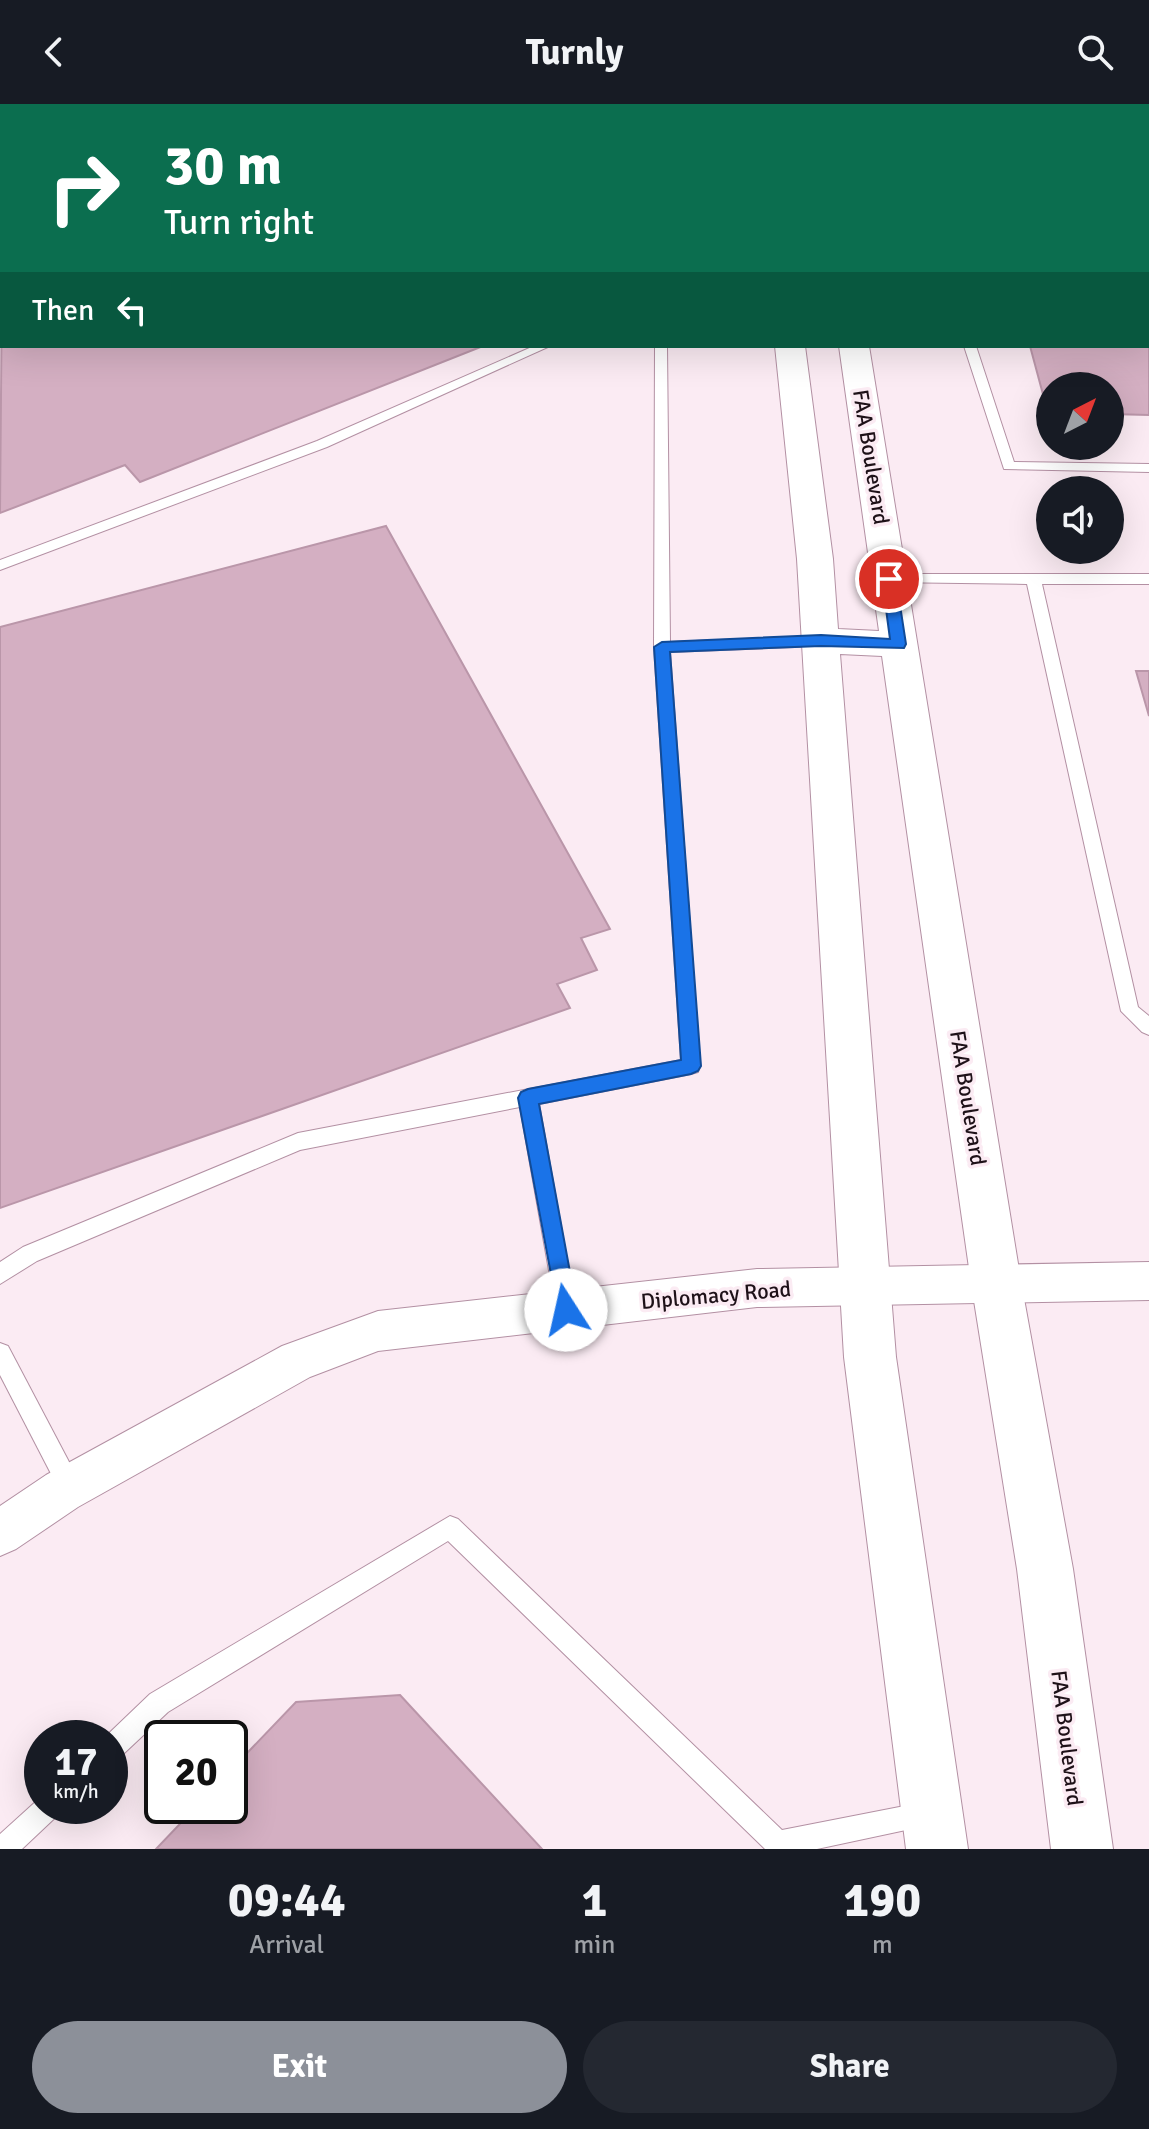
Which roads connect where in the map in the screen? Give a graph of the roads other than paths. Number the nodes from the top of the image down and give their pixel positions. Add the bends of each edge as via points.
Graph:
1 (539, 348) edge
2 (661, 348) edge
3 (790, 348) edge
4 (854, 348) edge
5 (971, 348) edge
6 (1149, 468) edge
7 (0, 565) edge
8 (1033, 578) junction
9 (889, 579) junction
10 (1149, 579) edge
11 (821, 641) junction
12 (899, 644) junction
13 (662, 647) junction
14 (1149, 1027) edge
15 (528, 1098) junction
16 (0, 1274) edge
17 (1149, 1281) edge
18 (996, 1282) junction
19 (865, 1285) junction
20 (566, 1310) junction
21 (0, 1353) edge
22 (70, 1487) junction
23 (0, 1533) edge
24 (128, 1732) edge
25 (30, 1824) edge
26 (935, 1831) edge
27 (777, 1847) edge
28 (3, 1849) edge
29 (1082, 1849) edge

1 - 7 lane via 322,444
2 - 13 lane
3 - 11 street
4 - 9 street, FAA Boulevard
5 - 6 lane via 1009,466
8 - 9 lane
8 - 10 lane
8 - 14 lane via 1130,1011
9 - 12 street, FAA Boulevard
11 - 12 street
11 - 13 lane
11 - 19 street
12 - 18 street, FAA Boulevard
13 - 15 lane via 691,1066
15 - 16 lane via 298,1142 30,1254
15 - 20 lane
17 - 18 street, Diplomacy Road
18 - 19 street, Diplomacy Road
18 - 29 street, FAA Boulevard via 1045,1569
19 - 20 street, Diplomacy Road via 757,1288
19 - 26 street via 870,1357
20 - 22 street, Diplomacy Road via 378,1331 297,1361
21 - 22 lane
22 - 23 street, Diplomacy Road
24 - 27 lane via 159,1703 450,1527
25 - 28 lane
26 - 27 lane

